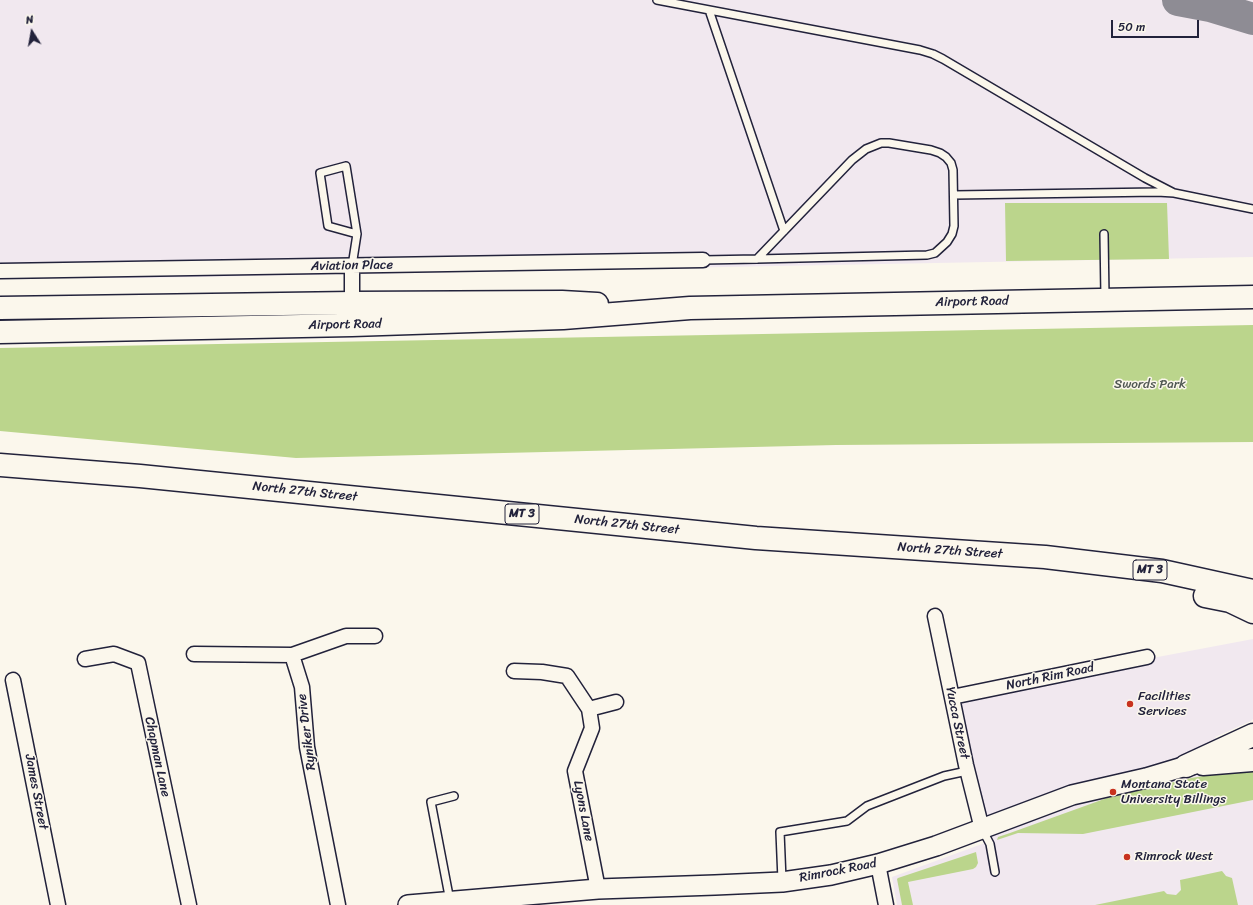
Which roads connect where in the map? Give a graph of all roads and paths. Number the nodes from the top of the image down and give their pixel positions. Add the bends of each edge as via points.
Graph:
1 (657, 0) edge
2 (709, 10) junction
3 (1174, 193) junction
4 (954, 195) junction
5 (1253, 210) edge
6 (784, 231) junction
7 (357, 234) junction
8 (1104, 234) dead end
9 (757, 259) junction
10 (703, 260) joint
11 (352, 266) junction
12 (0, 271) edge
13 (1253, 297) edge
14 (1105, 300) junction
15 (352, 303) junction
16 (0, 308) edge
17 (690, 308) junction
18 (352, 325) junction
19 (0, 332) edge
20 (0, 465) edge
21 (1045, 557) junction
22 (1253, 591) edge
23 (1253, 612) edge
24 (935, 616) dead end
25 (375, 636) dead end
26 (194, 654) dead end
27 (292, 655) junction
28 (1147, 657) dead end
29 (85, 659) dead end
30 (514, 671) dead end
31 (13, 680) dead end
32 (952, 697) junction
33 (616, 702) dead end
34 (589, 709) junction
35 (1253, 735) edge
36 (1253, 754) edge
37 (1253, 760) edge
38 (1186, 766) junction
39 (967, 771) junction
40 (454, 796) dead end
41 (982, 829) junction
42 (878, 864) junction
43 (995, 872) dead end
44 (782, 882) junction
45 (598, 889) junction
46 (450, 901) junction
47 (58, 905) edge
48 (189, 905) edge
49 (338, 905) edge
50 (408, 905) edge
51 (886, 905) edge

1 - 2 lane
2 - 3 lane via 933,54
2 - 6 lane
3 - 4 lane
3 - 5 lane
4 - 6 lane via 953,170 946,157 931,150 881,143 859,154
4 - 9 lane via 952,234 935,253
6 - 9 lane
7 - 7 lane via 346,166 320,173 328,226
7 - 11 lane
8 - 14 lane
9 - 10 lane
10 - 11 street, Aviation Place
11 - 12 street, Aviation Place
11 - 15 street
13 - 14 main road, Airport Road
14 - 17 main road, Airport Road
15 - 16 main road, Airport Road
15 - 17 main road, Airport Road via 562,302
15 - 18 street
17 - 18 main road, Airport Road via 563,318
18 - 19 main road, Airport Road
20 - 21 main road, North 27th Street / MT 3 via 140,476 756,538
21 - 22 main road, North 27th Street / MT 3 via 1162,571
21 - 23 main road via 1137,581 1230,601
24 - 32 street, Yucca Street
25 - 27 street via 346,636
26 - 27 street
27 - 49 street, Ryniker Drive via 302,687 306,747
28 - 32 street, North Rim Road
29 - 48 street, Chapman Lane via 114,654 138,663
30 - 34 street, Lyons Lane via 567,676
31 - 47 street, James Street
32 - 39 street, Yucca Street
33 - 34 street
34 - 45 street, Lyons Lane via 592,728 574,771
35 - 38 main road
36 - 38 main road, Rimrock Road
37 - 38 main road
38 - 41 main road, Rimrock Road via 1072,795
39 - 41 street, Yucca Street
39 - 44 lane via 944,776 867,806 847,821 780,832
40 - 46 lane via 430,802
41 - 42 main road, Rimrock Road
41 - 43 lane via 990,844
42 - 44 main road, Rimrock Road
42 - 51 street
44 - 45 main road, Rimrock Road
45 - 46 main road, Rimrock Road
46 - 50 main road, Rimrock Road

